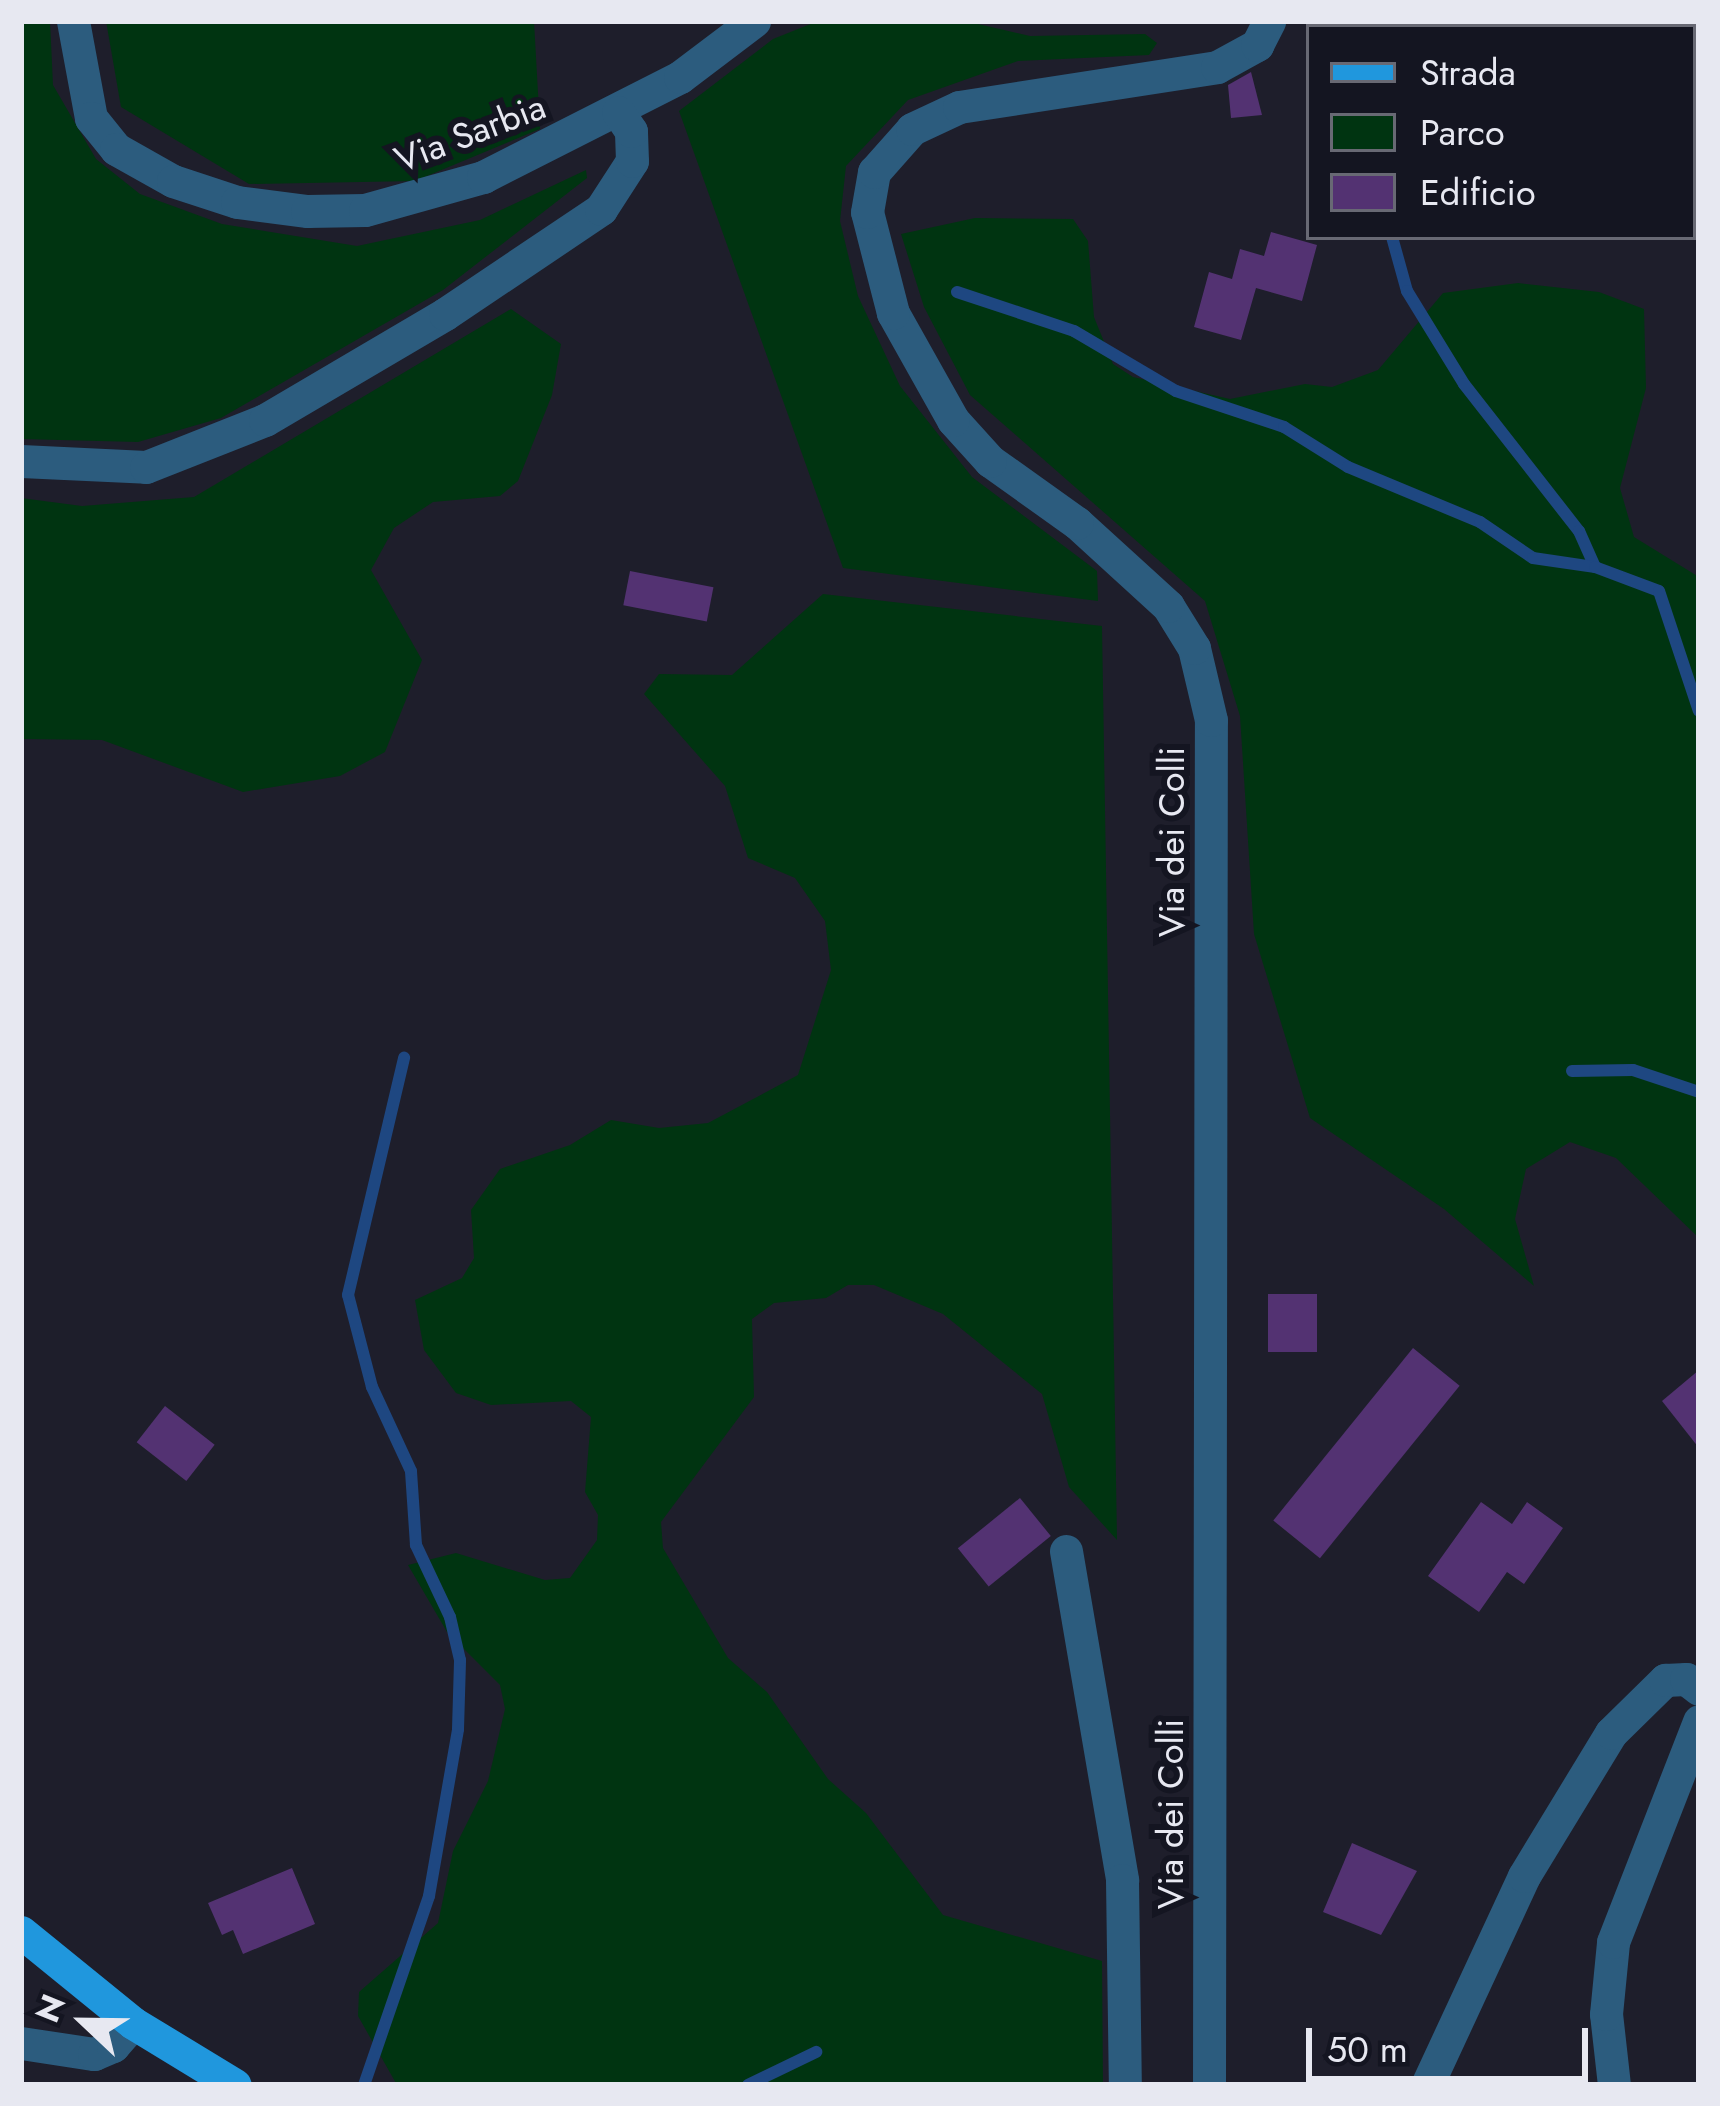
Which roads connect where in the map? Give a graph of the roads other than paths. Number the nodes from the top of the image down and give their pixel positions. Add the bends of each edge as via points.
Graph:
1 (73, 21) edge
2 (754, 21) edge
3 (1269, 21) edge
4 (618, 112) junction
5 (21, 461) edge
6 (1066, 1551) dead end
7 (1699, 1689) edge
8 (1699, 1721) edge
9 (21, 1932) edge
10 (133, 2023) junction
11 (21, 2043) edge
12 (235, 2085) edge
13 (1125, 2085) edge
14 (1209, 2085) edge
15 (1427, 2085) edge
16 (1614, 2085) edge

1 - 4 street, Via Sarbia via 91,118 116,149 145,170 237,202 365,210 430,196
2 - 4 street, Via Sarbia
3 - 14 street, Via dei Colli via 1257,44 1216,67 959,107 912,129 874,172 867,212 893,314 953,420 990,461 1077,523 1168,606 1194,647 1211,720
4 - 5 street via 631,130 632,161 602,209 305,397 178,460 120,469
6 - 13 street via 1122,1880
7 - 15 street via 1686,1679 1665,1680 1611,1733 1524,1876
8 - 16 street via 1613,1942 1606,2014
9 - 10 main road
10 - 11 street via 94,2054
10 - 12 main road

